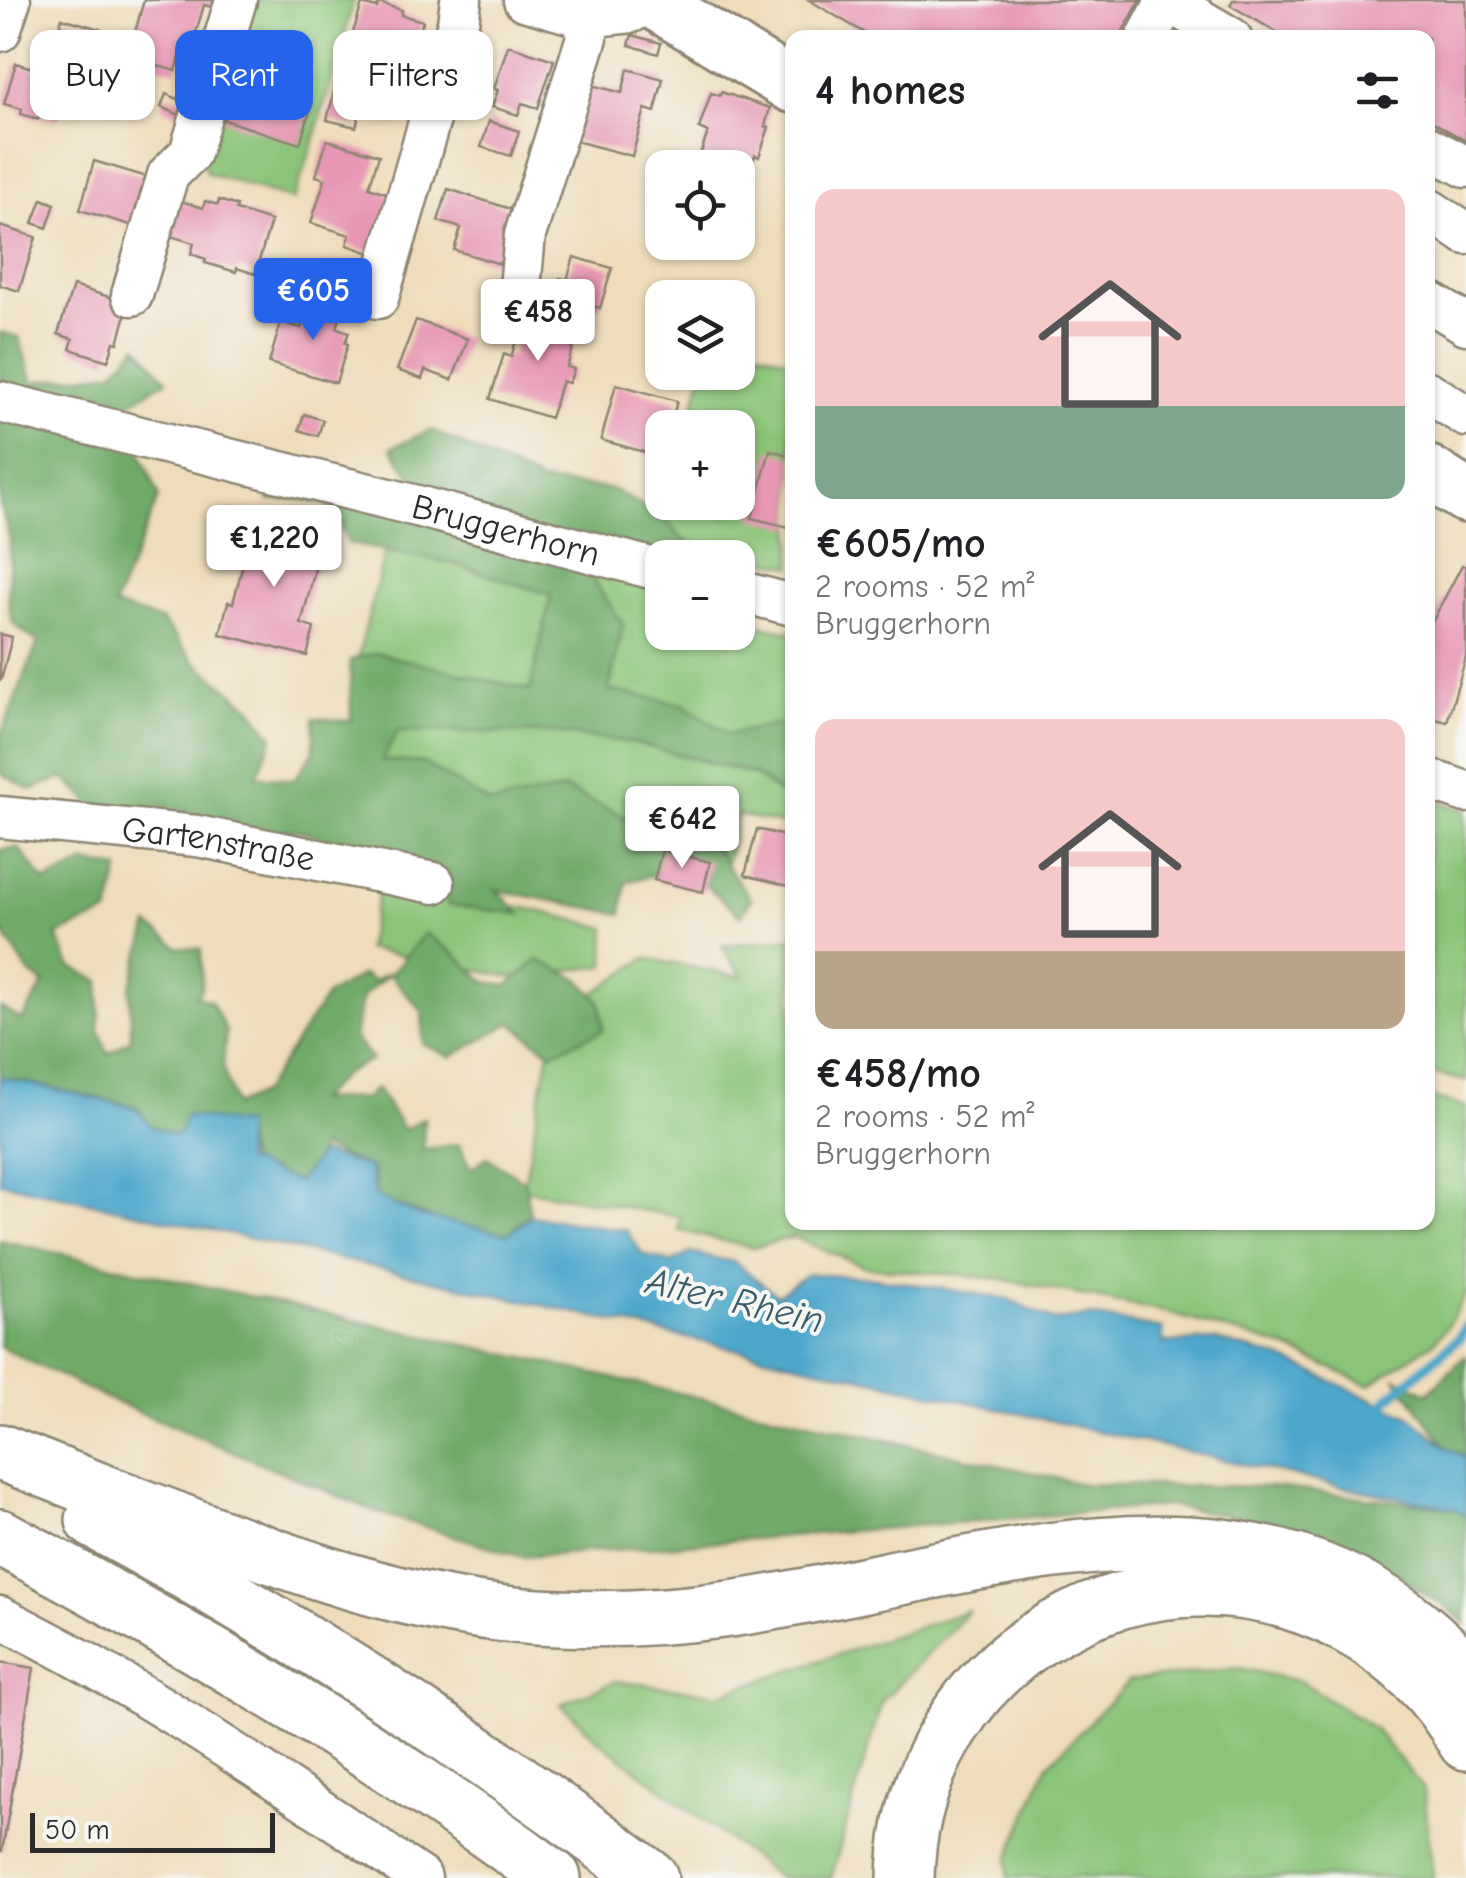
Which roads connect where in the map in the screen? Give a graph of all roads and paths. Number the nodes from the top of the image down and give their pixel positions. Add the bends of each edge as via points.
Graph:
1 (10, 0) edge
2 (236, 0) edge
3 (461, 0) edge
4 (524, 0) edge
5 (648, 0) edge
6 (1167, 0) edge
7 (584, 17) junction
8 (1151, 30) edge
9 (1217, 30) edge
10 (0, 32) edge
11 (785, 82) edge
12 (1435, 151) edge
13 (1466, 167) edge
14 (1435, 213) edge
15 (1466, 234) edge
16 (132, 295) dead end
17 (378, 298) dead end
18 (1435, 304) edge
19 (518, 309) dead end
20 (1466, 324) edge
21 (1435, 396) edge
22 (0, 402) edge
23 (1466, 416) edge
24 (1435, 476) edge
25 (1466, 496) edge
26 (645, 566) edge
27 (755, 595) edge
28 (785, 603) edge
29 (1435, 782) edge
30 (1466, 792) edge
31 (0, 817) edge
32 (434, 884) dead end
33 (0, 1452) edge
34 (0, 1470) edge
35 (0, 1537) edge
36 (0, 1617) edge
37 (1466, 1674) edge
38 (1466, 1742) edge
39 (420, 1878) edge
40 (553, 1878) edge
41 (650, 1878) edge
42 (906, 1878) edge

1 - 10 street
2 - 16 street via 190,153 168,175
3 - 17 street
4 - 7 street
5 - 7 street via 632,12
5 - 11 main road
6 - 8 street
6 - 9 street
7 - 19 street via 587,37 525,235
12 - 13 street
14 - 15 street
18 - 20 street
21 - 23 street
22 - 26 street, Bruggerhorn
24 - 25 main road
27 - 28 street
29 - 30 street
31 - 32 street, Gartenstraße via 197,836
33 - 37 highway via 364,1586 538,1617 729,1609 1081,1546 1158,1542 1229,1548 1313,1568 1364,1591 1418,1627
34 - 41 highway via 165,1558 384,1691
35 - 40 highway via 331,1727
36 - 39 street via 200,1731
38 - 42 highway via 1402,1664 1328,1616 1236,1591 1134,1595 1049,1630 969,1702 924,1785

